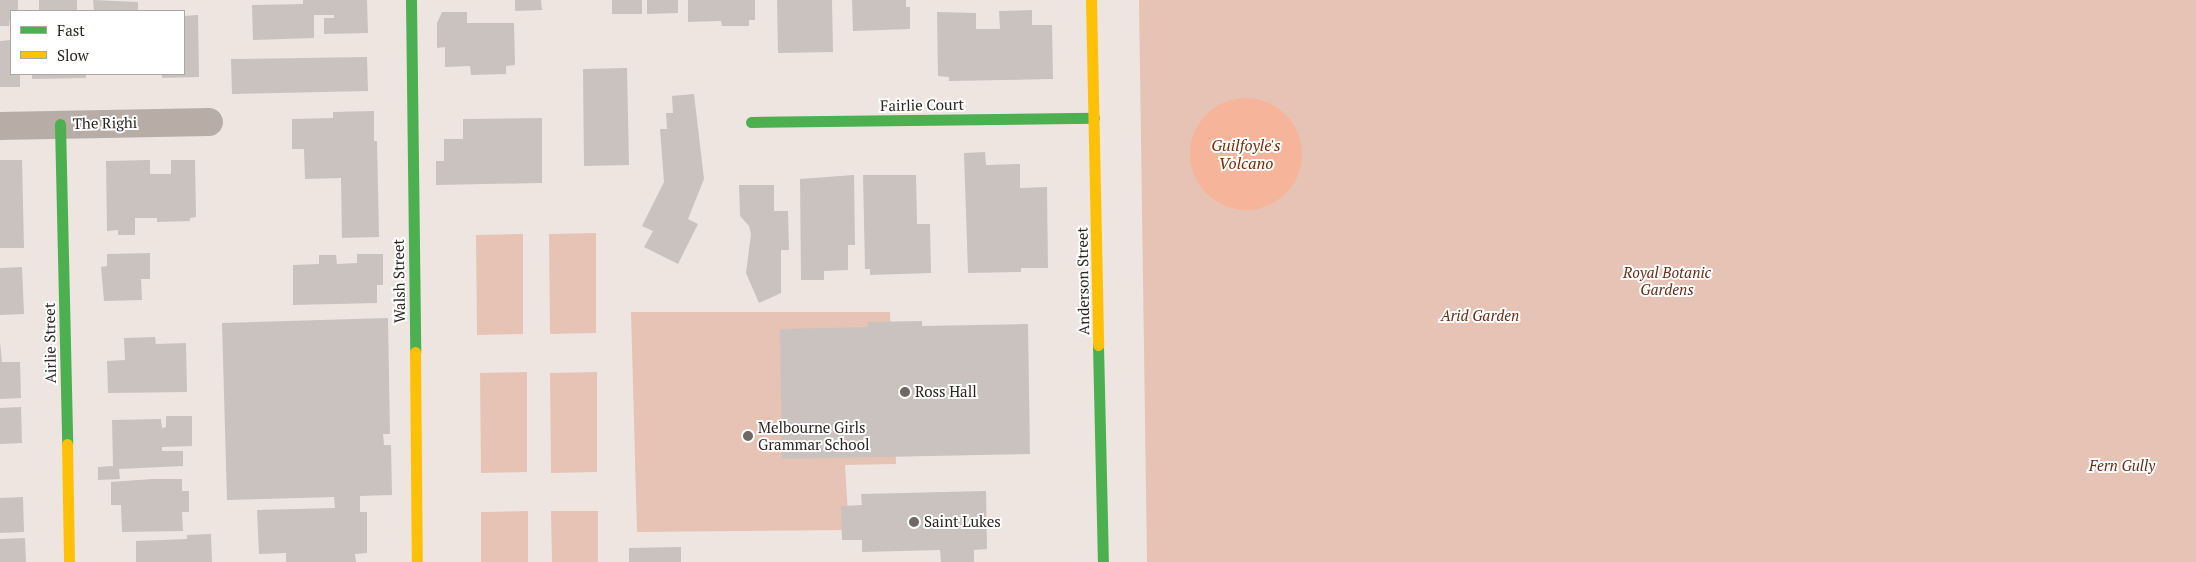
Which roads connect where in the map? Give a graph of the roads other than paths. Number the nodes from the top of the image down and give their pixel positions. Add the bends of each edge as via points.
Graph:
1 (411, 0) edge
2 (1091, 0) edge
3 (1094, 118) junction
4 (209, 122) dead end
5 (750, 122) dead end
6 (60, 124) junction
7 (0, 126) edge
8 (69, 562) edge
9 (417, 562) edge
10 (1103, 562) edge

1 - 9 street, Walsh Street
2 - 3 street, Anderson Street
3 - 5 street, Fairlie Court
3 - 10 street, Anderson Street
4 - 6 street, The Righi
6 - 7 street, The Righi
6 - 8 street, Airlie Street

